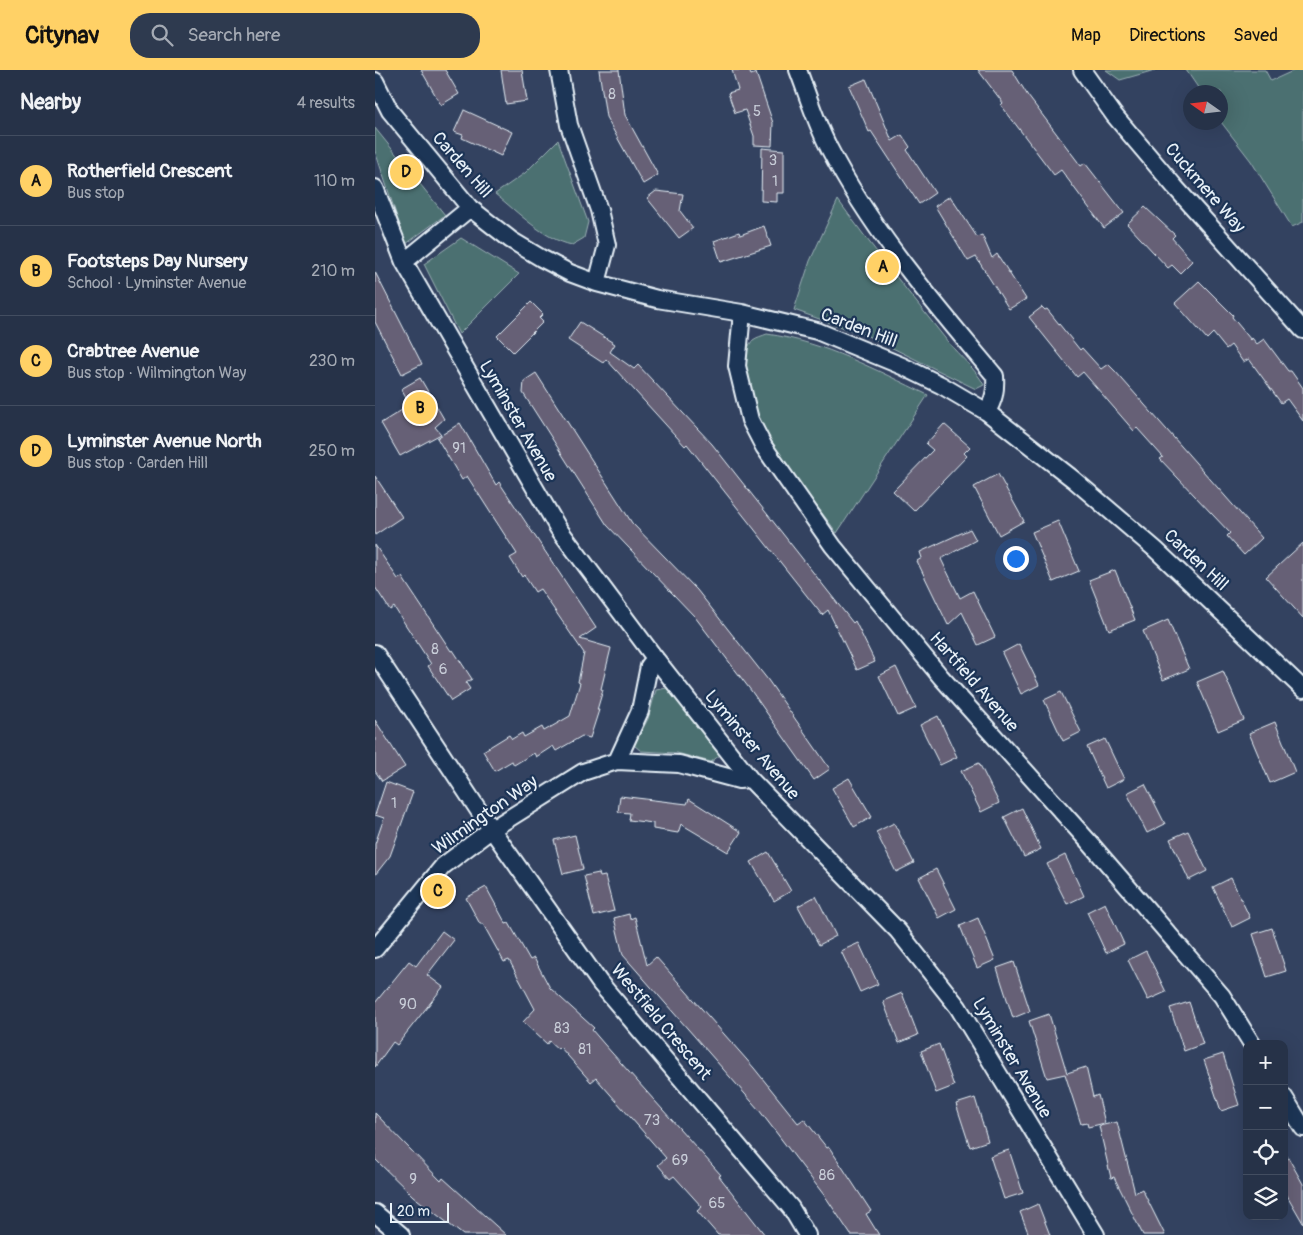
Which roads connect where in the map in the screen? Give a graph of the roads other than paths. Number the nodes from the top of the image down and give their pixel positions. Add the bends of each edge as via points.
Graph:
1 (559, 70) edge
2 (798, 70) edge
3 (1082, 70) edge
4 (375, 81) edge
5 (375, 188) edge
6 (470, 208) junction
7 (404, 262) junction
8 (597, 283) junction
9 (742, 313) junction
10 (1303, 330) edge
11 (987, 412) junction
12 (375, 653) edge
13 (655, 658) junction
14 (1303, 689) edge
15 (617, 761) junction
16 (750, 779) junction
17 (492, 829) junction
18 (375, 949) edge
19 (1249, 1040) edge
20 (1288, 1104) edge
21 (1303, 1128) edge
22 (375, 1213) edge
23 (401, 1235) edge
24 (807, 1235) edge
25 (1096, 1235) edge

1 - 8 street via 569,125 599,210 607,245
2 - 11 street via 828,147 871,220 995,376 994,399
3 - 10 street, Cuckmere Way via 1114,115 1175,188
4 - 6 street, Carden Hill via 390,111
5 - 7 street, Lyminster Avenue
6 - 7 street
6 - 8 street, Carden Hill via 526,249 570,273
7 - 13 street, Lyminster Avenue via 558,528
8 - 9 street, Carden Hill via 657,299
9 - 11 street, Carden Hill via 817,331 858,347 941,385
9 - 19 street, Hartfield Avenue via 737,366 750,420 764,447 833,546 941,677 1222,996
11 - 14 street, Carden Hill via 1073,478 1155,549
12 - 17 street, Westfield Crescent
13 - 15 street via 649,666 640,711
13 - 16 street, Lyminster Avenue
15 - 16 street, Wilmington Way via 679,764 739,780
15 - 17 street, Wilmington Way via 583,772
16 - 25 street, Lyminster Avenue via 898,931 958,1007
17 - 18 street, Wilmington Way via 443,866
17 - 24 street, Westfield Crescent via 600,983 791,1208
20 - 21 street
22 - 23 street

